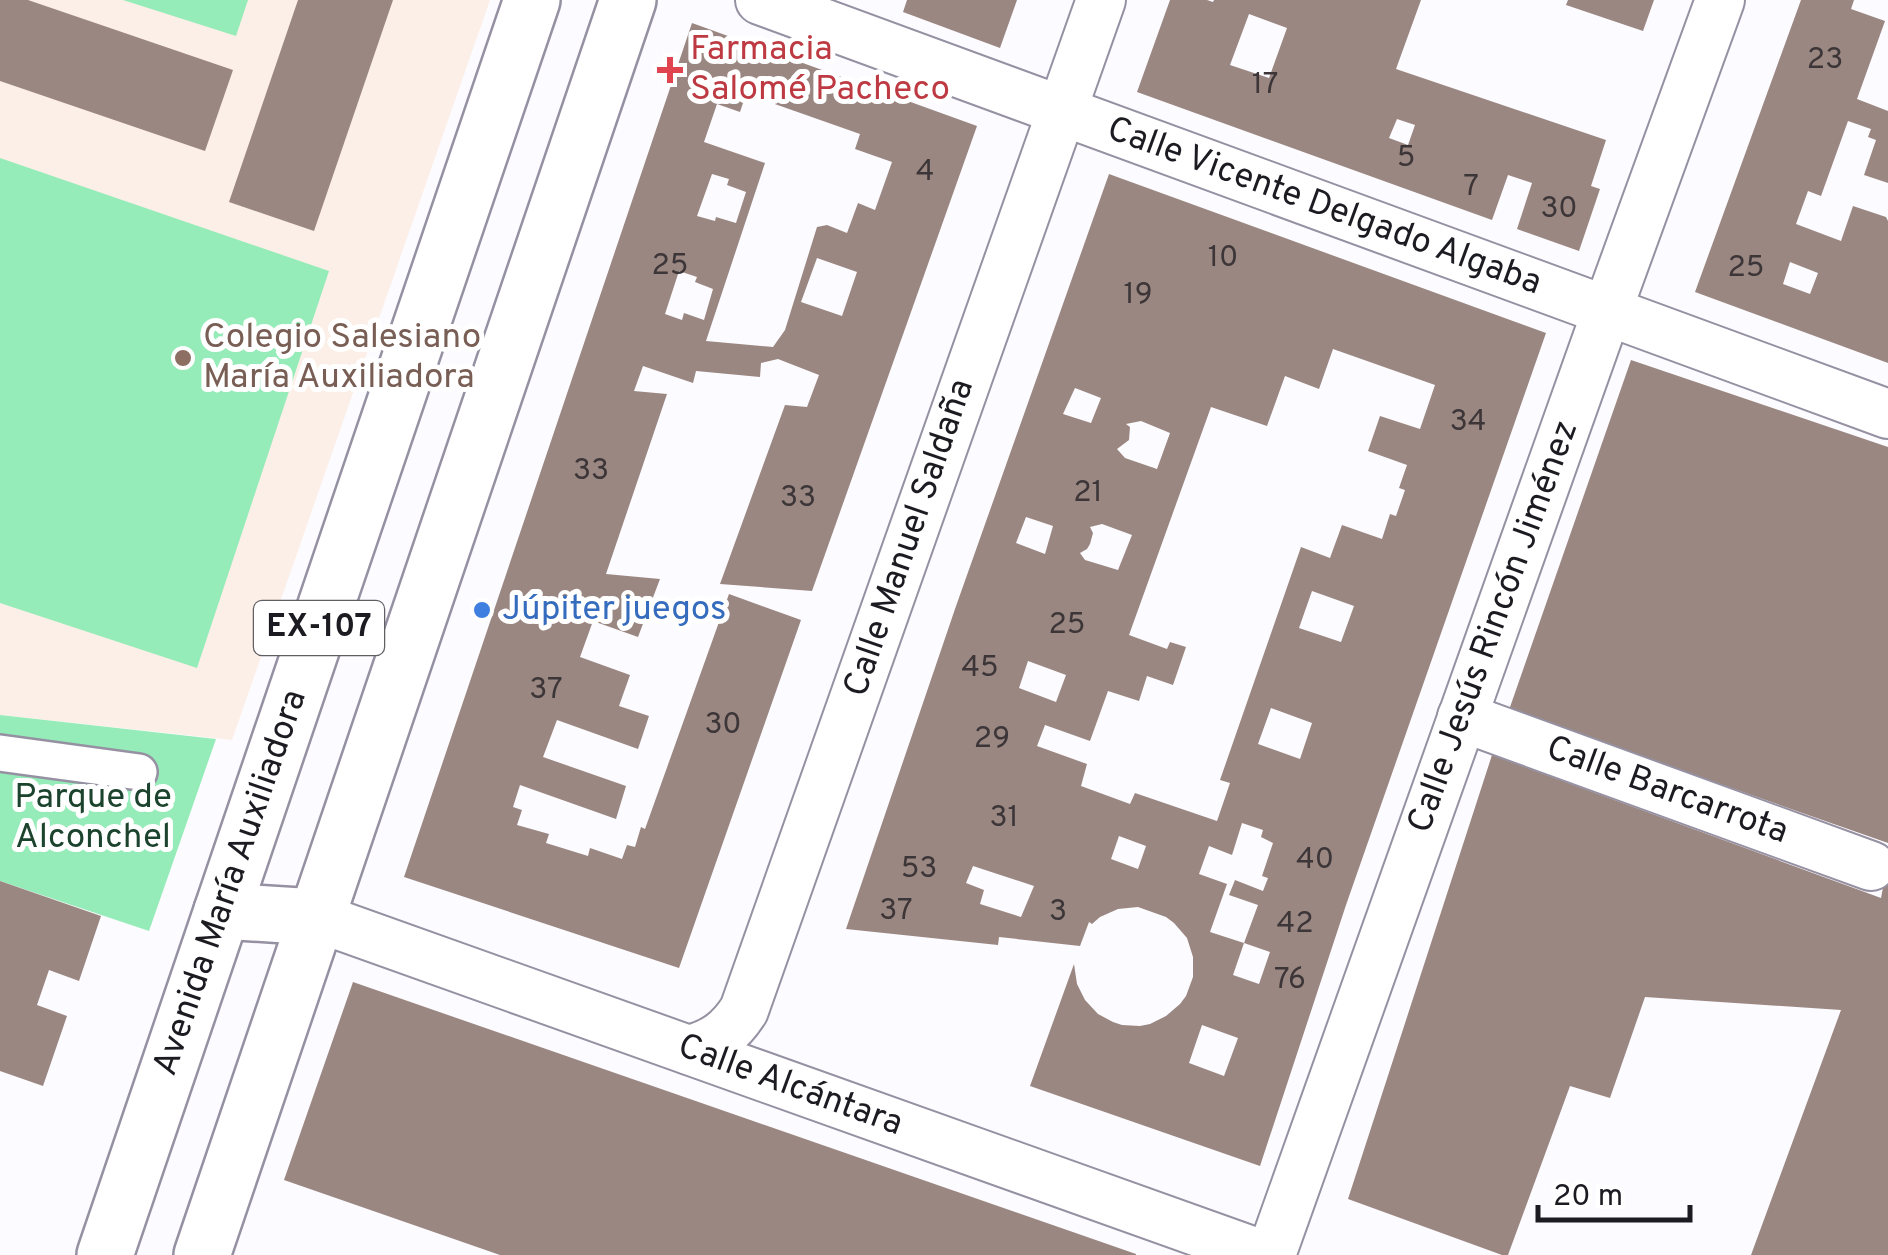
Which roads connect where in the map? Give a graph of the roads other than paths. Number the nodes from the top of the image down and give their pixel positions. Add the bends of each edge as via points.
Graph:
1 (532, 0) edge
2 (628, 0) edge
3 (760, 0) edge
4 (1101, 0) edge
5 (1720, 0) edge
6 (1060, 111) junction
7 (1607, 311) junction
8 (1888, 414) edge
9 (1462, 717) junction
10 (0, 753) edge
11 (139, 772) dead end
12 (1871, 866) dead end
13 (222, 911) junction
14 (316, 917) junction
15 (689, 1050) junction
16 (216, 1251) edge
17 (105, 1255) edge
18 (1263, 1255) edge
19 (1271, 1255) edge

1 - 13 main road, Avenida María Auxiliadora / EX-107
2 - 14 main road, EX-107
3 - 6 street, Calle Vicente Delgado Algaba
4 - 6 street, Calle Manuel Saldaña
5 - 7 street, Calle Jesús Rincón Jiménez
6 - 7 street, Calle Vicente Delgado Algaba
6 - 15 street, Calle Manuel Saldaña via 744,1010 722,1036
7 - 8 street, Calle Vicente Delgado Algaba
7 - 9 street, Calle Jesús Rincón Jiménez
9 - 12 street, Calle Barcarrota
9 - 19 street, Calle Jesús Rincón Jiménez
10 - 11 street
13 - 14 main road
13 - 17 main road, Avenida María Auxiliadora / EX-107
14 - 15 street, Calle Alcántara
14 - 16 main road, EX-107
15 - 18 street, Calle Alcántara

